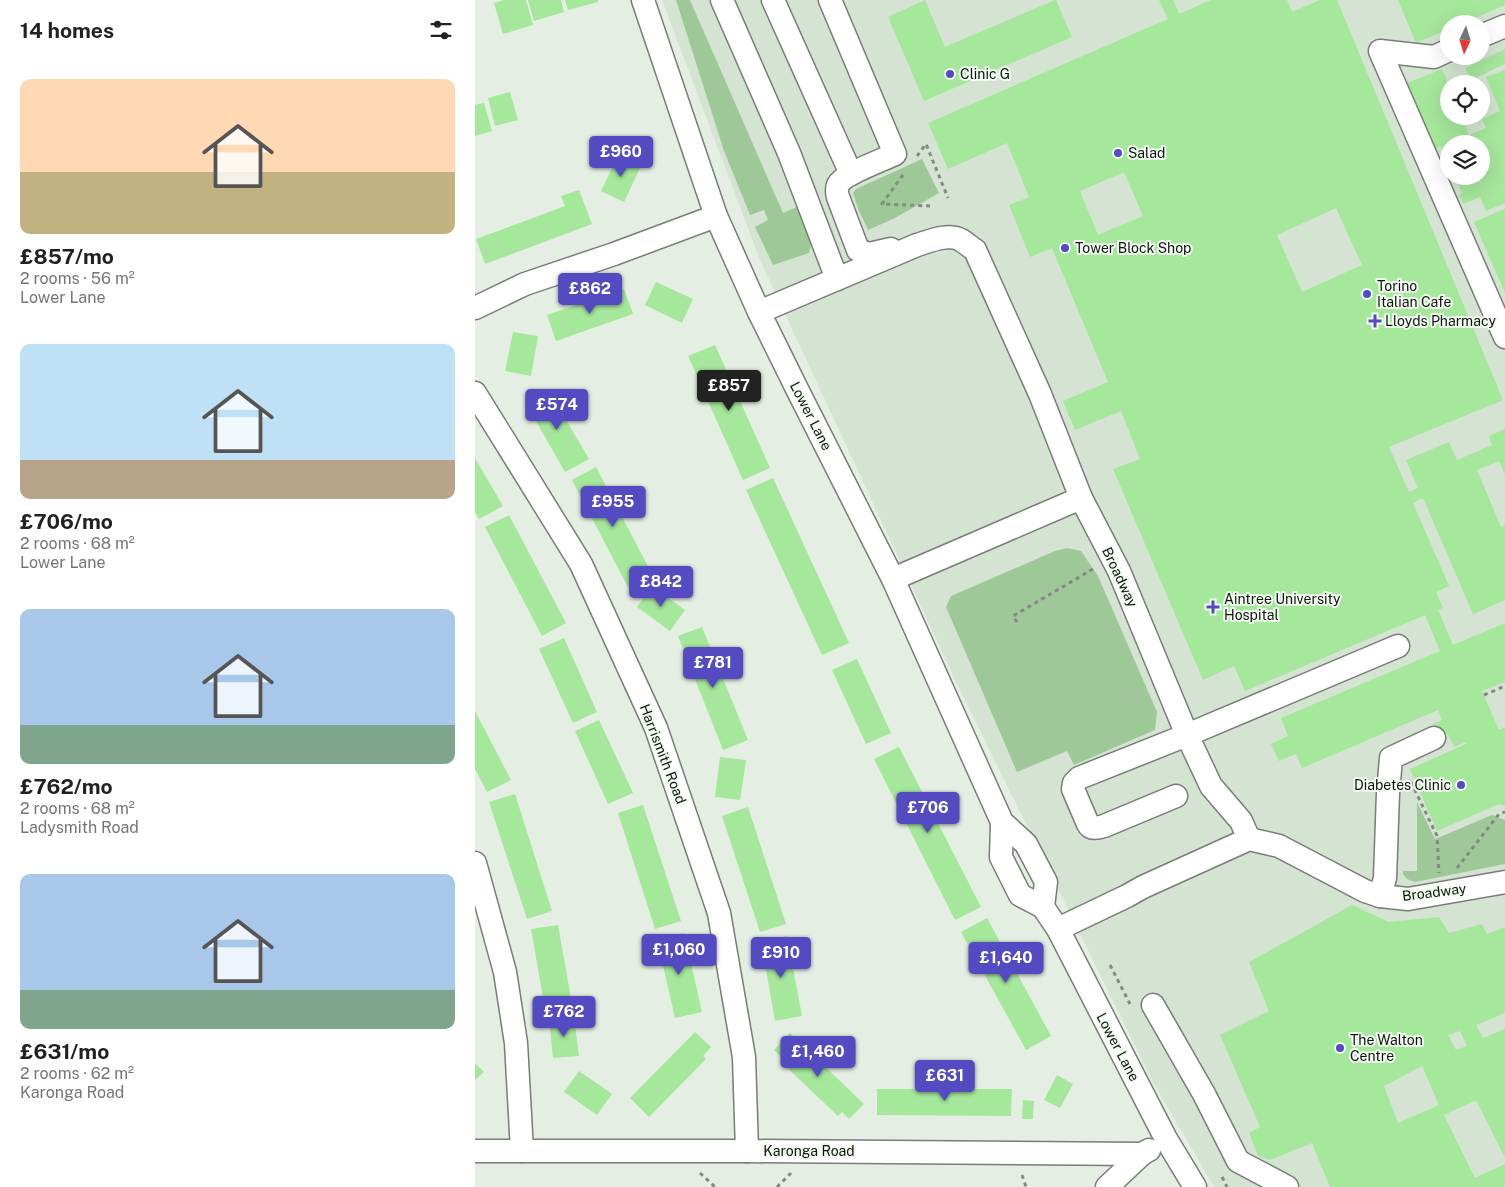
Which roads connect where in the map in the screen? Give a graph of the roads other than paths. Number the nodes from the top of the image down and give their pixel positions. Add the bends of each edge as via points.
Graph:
1 (643, 0) edge
2 (722, 0) edge
3 (773, 0) edge
4 (830, 0) edge
5 (1505, 26) edge
6 (1490, 32) edge
7 (1440, 54) edge
8 (851, 174) junction
9 (716, 216) junction
10 (917, 245) junction
11 (837, 279) junction
12 (475, 308) edge
13 (759, 312) junction
14 (1505, 337) edge
15 (475, 393) edge
16 (1081, 498) junction
17 (893, 579) junction
18 (1398, 646) dead end
19 (1187, 735) junction
20 (1434, 738) dead end
21 (1175, 796) dead end
22 (1002, 822) junction
23 (1249, 839) junction
24 (475, 863) edge
25 (1505, 882) edge
26 (1380, 896) junction
27 (1043, 906) junction
28 (1058, 929) junction
29 (1153, 1005) dead end
30 (1166, 1139) junction
31 (475, 1151) edge
32 (522, 1151) junction
33 (747, 1151) junction
34 (1142, 1154) junction
35 (1107, 1187) edge
36 (1195, 1187) edge
37 (1287, 1187) edge

1 - 9 street, Lower Lane
2 - 11 street via 789,153
3 - 8 street
4 - 8 street via 895,154
5 - 6 street
7 - 14 street via 1434,57 1380,51
8 - 10 street via 837,188 858,250 869,254
9 - 12 street via 525,284
9 - 13 street, Lower Lane
10 - 11 street
10 - 16 street, Broadway via 938,238 954,238 975,250 1040,394
11 - 13 street
13 - 17 street, Lower Lane
15 - 33 street, Harrismith Road via 581,564 656,728 719,913 744,1057
16 - 17 street
16 - 19 street, Broadway via 1119,571
17 - 22 street, Lower Lane
18 - 19 street
19 - 21 street via 1079,778 1073,786 1087,824 1092,828
19 - 23 street, Broadway via 1211,786 1241,821
20 - 26 street via 1391,758 1385,878
22 - 27 street, Lower Lane via 1027,844 1034,857 1046,882
22 - 27 street, Lower Lane via 1001,857 1020,895
23 - 26 street, Broadway via 1279,846
23 - 28 street
24 - 32 street via 505,972 516,1043
25 - 26 street, Broadway via 1408,899
27 - 28 street, Lower Lane
28 - 30 street, Lower Lane
29 - 37 street via 1205,1094 1238,1161
30 - 34 street
30 - 36 street, Lower Lane
31 - 32 street, Karonga Road
32 - 33 street, Karonga Road
33 - 34 street, Karonga Road
34 - 35 street

